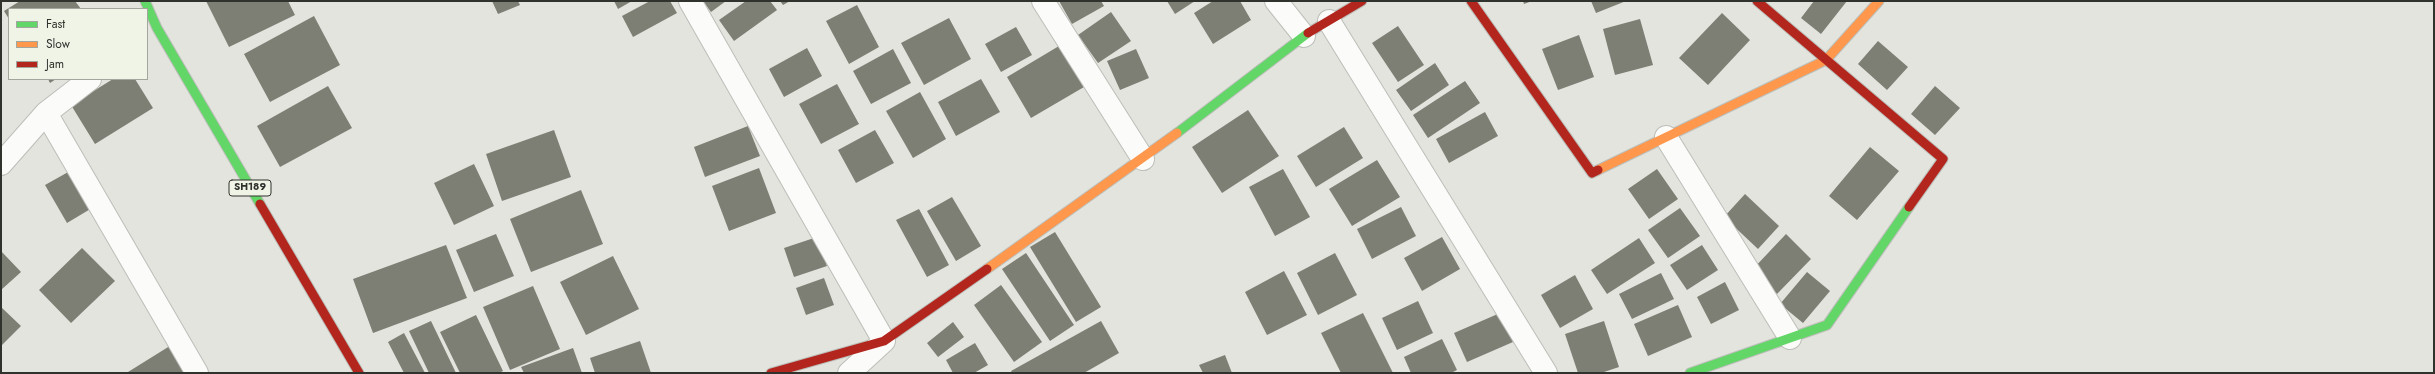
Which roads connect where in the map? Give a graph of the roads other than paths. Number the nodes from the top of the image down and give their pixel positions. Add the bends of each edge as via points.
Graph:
1 (690, 1) edge
2 (1043, 1) edge
3 (1276, 1) edge
4 (1362, 1) edge
5 (1471, 1) edge
6 (1757, 1) edge
7 (1879, 1) edge
8 (148, 14) edge
9 (1329, 21) junction
10 (152, 32) edge
11 (1304, 36) junction
12 (1826, 60) junction
13 (89, 80) edge
14 (46, 113) junction
15 (1666, 138) junction
16 (1143, 160) junction
17 (1, 164) edge
18 (1790, 338) junction
19 (884, 341) junction
20 (197, 373) edge
21 (359, 373) edge
22 (771, 373) edge
23 (849, 373) edge
24 (1546, 373) edge
25 (1690, 373) edge

1 - 19 street
2 - 16 street
3 - 11 street
4 - 9 street
5 - 15 street via 1592,173
6 - 12 street
7 - 12 street
8 - 10 street, SH189
9 - 11 street
9 - 24 street
10 - 21 street, SH189
11 - 16 street
12 - 15 street
12 - 18 street via 1943,159 1827,325
13 - 14 street
14 - 17 street
14 - 20 street
15 - 18 street
16 - 19 street
18 - 25 street
19 - 22 street
19 - 23 street

